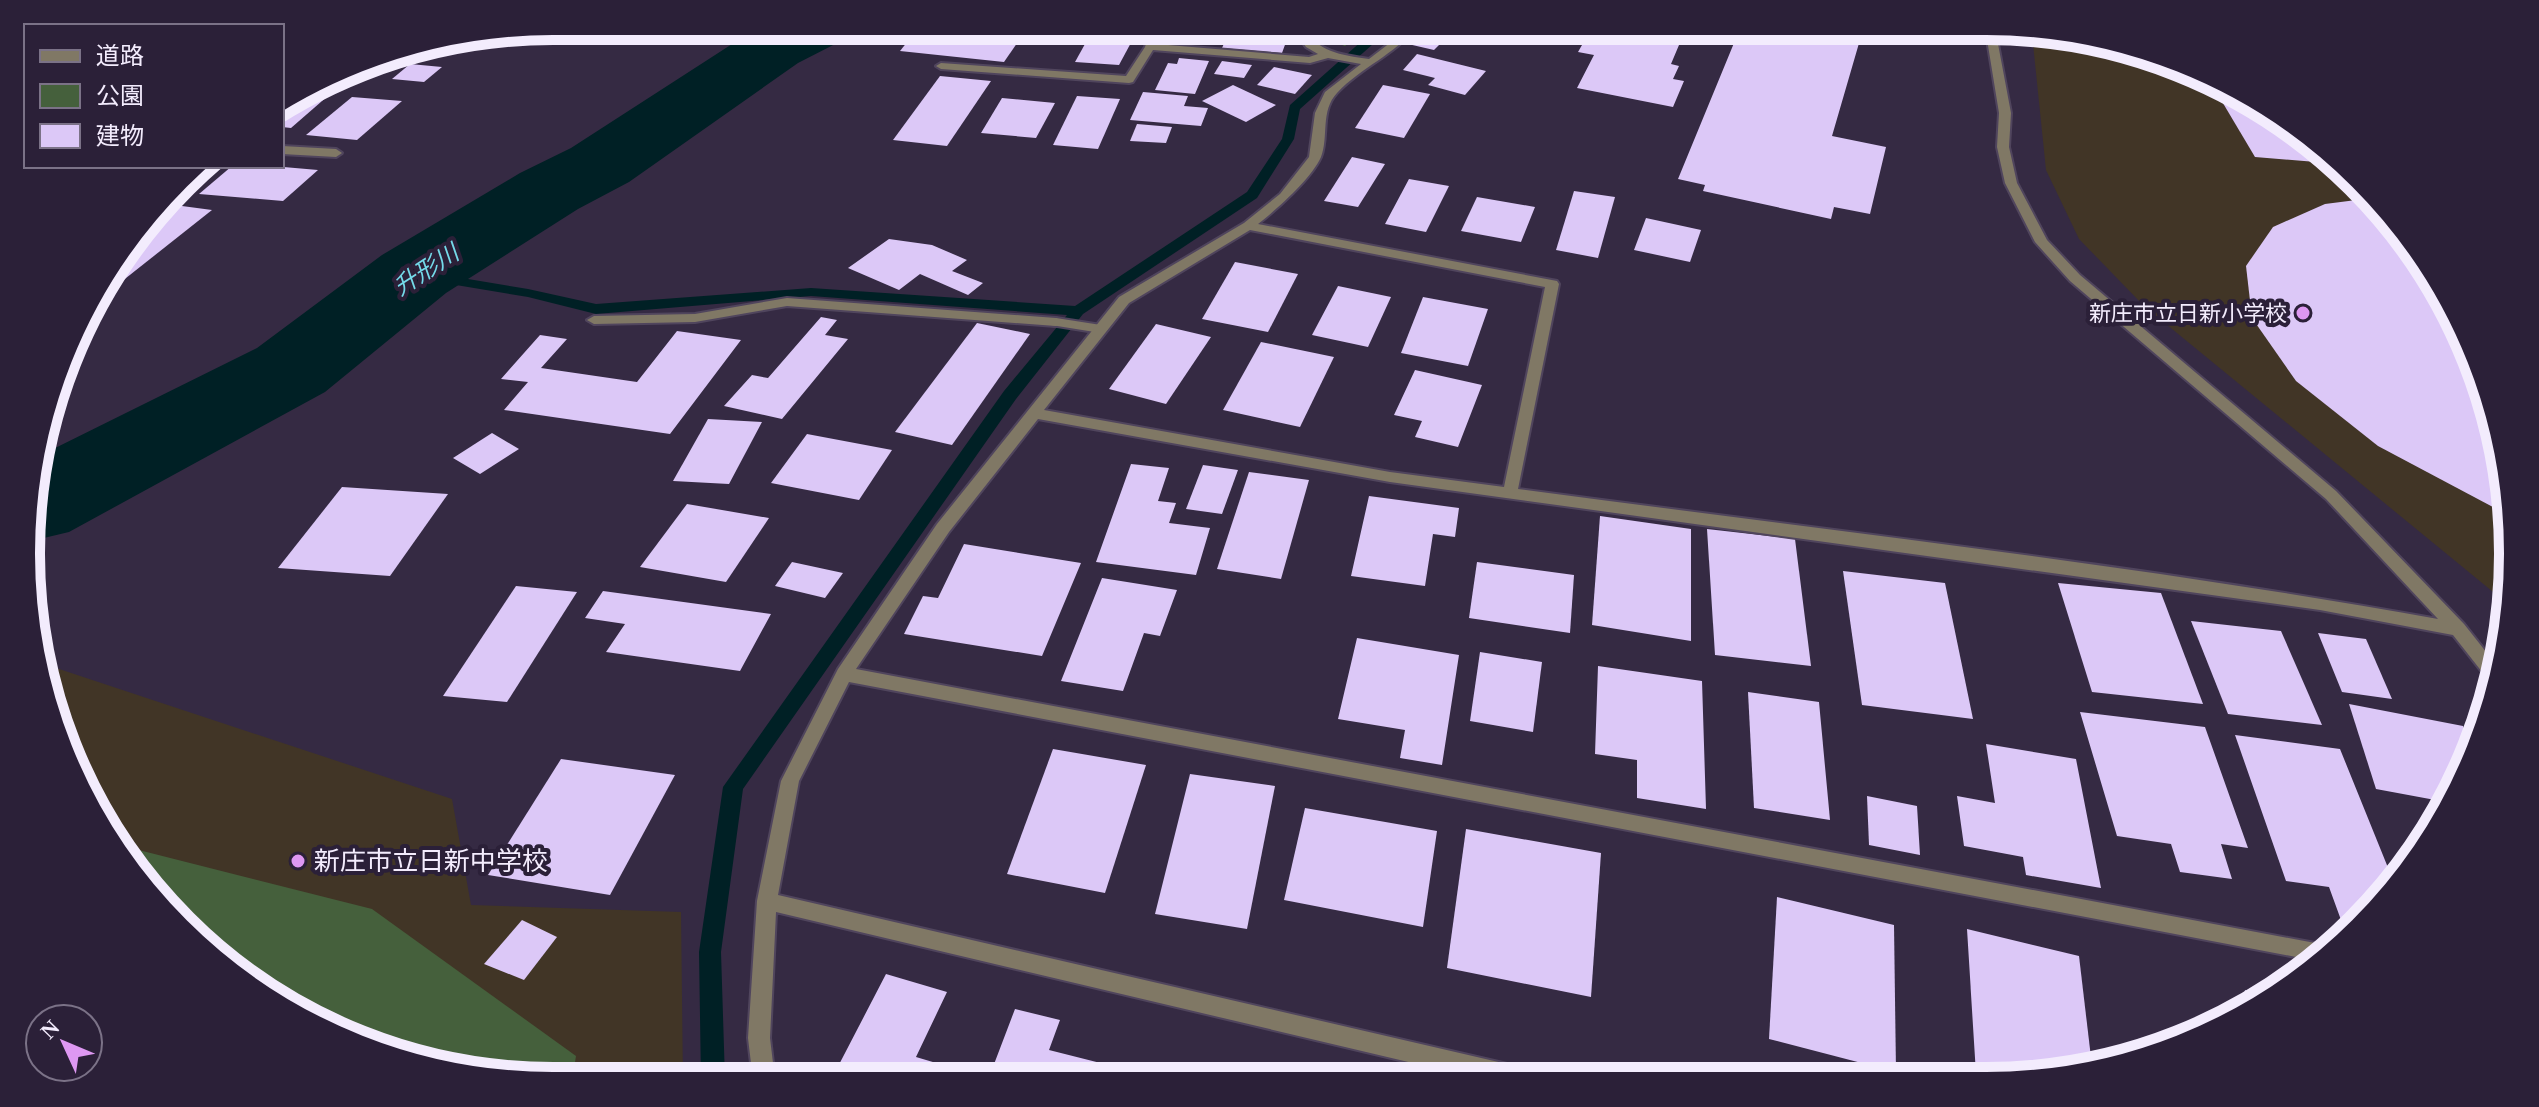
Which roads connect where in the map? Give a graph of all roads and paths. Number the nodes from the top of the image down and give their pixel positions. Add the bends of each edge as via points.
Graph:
1 (1152, 40) edge
2 (1304, 40) edge
3 (1400, 40) edge
4 (1992, 40) edge
5 (1150, 47) junction
6 (1326, 55) junction
7 (1369, 62) junction
8 (941, 66) dead end
9 (284, 150) edge
10 (336, 153) dead end
11 (1248, 226) junction
12 (594, 320) dead end
13 (1098, 328) junction
14 (1032, 413) junction
15 (1510, 493) junction
16 (2458, 629) junction
17 (2487, 665) edge
18 (844, 674) junction
19 (767, 901) junction
20 (2311, 950) edge
21 (762, 1067) edge
22 (1473, 1067) edge

1 - 5 street
2 - 6 street
3 - 7 street
4 - 16 street via 2011,183 2041,242 2075,278 2331,495
5 - 6 street via 1310,60
5 - 8 street via 1129,80
6 - 7 street
7 - 11 street via 1331,92 1321,113 1315,157 1284,197
9 - 10 street
11 - 13 street via 1124,300
11 - 15 street via 1552,284
12 - 13 street via 695,318 787,302
13 - 14 street
14 - 15 street via 1390,477
14 - 18 street via 943,528
15 - 16 street via 2320,604
16 - 17 street
18 - 19 street via 790,781
18 - 20 street
19 - 21 street via 759,1038
19 - 22 street

